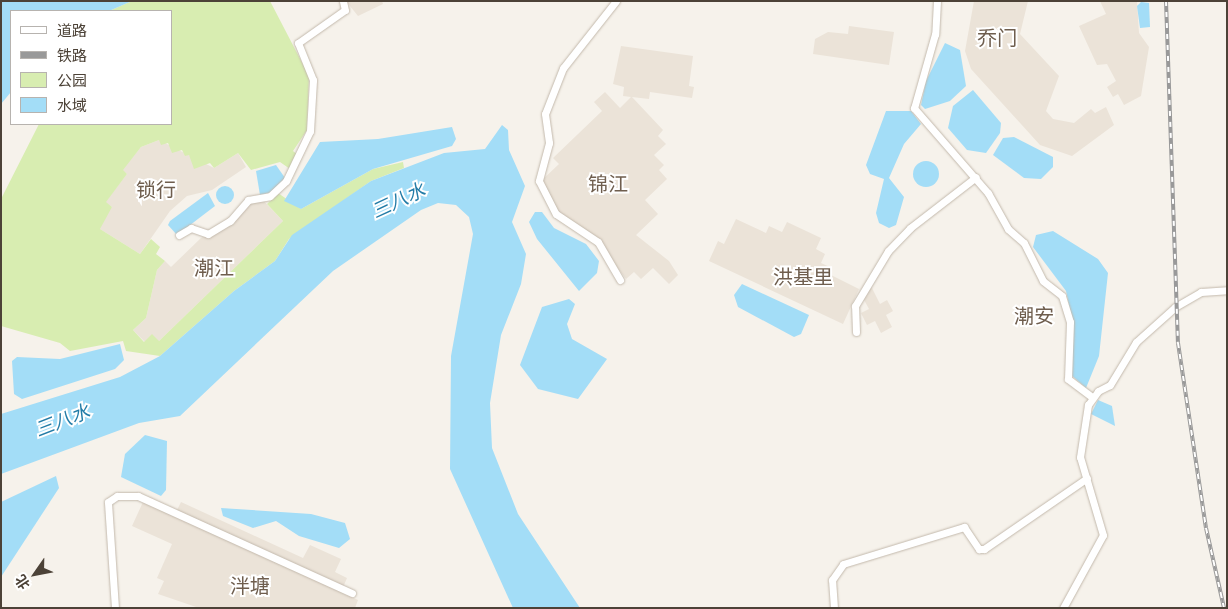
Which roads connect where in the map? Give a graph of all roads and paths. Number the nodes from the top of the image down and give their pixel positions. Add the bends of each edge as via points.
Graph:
1 (343, 1) edge
2 (616, 1) edge
3 (937, 1) edge
4 (976, 178) junction
5 (179, 235) dead end
6 (620, 280) dead end
7 (1227, 290) edge
8 (856, 332) dead end
9 (1092, 397) junction
10 (1087, 478) junction
11 (352, 593) dead end
12 (115, 608) edge
13 (834, 608) edge
14 (1063, 608) edge

1 - 5 street via 345,10 298,43 313,78 310,131 286,181 270,196 248,200 230,221 208,234 191,228
2 - 6 street via 564,68 544,116 549,143 539,181 556,214 598,242
3 - 4 street via 936,34 913,105
4 - 8 street via 910,228 888,251 855,306
4 - 9 street via 1008,229 1024,243 1043,281 1062,296 1070,322 1068,378
7 - 9 street via 1201,292 1174,307 1136,342 1110,385
9 - 10 street via 1080,455
10 - 13 street via 984,549 979,549 964,527 843,564 832,580
10 - 14 street via 1103,535
11 - 12 street via 138,496 125,496 108,502

